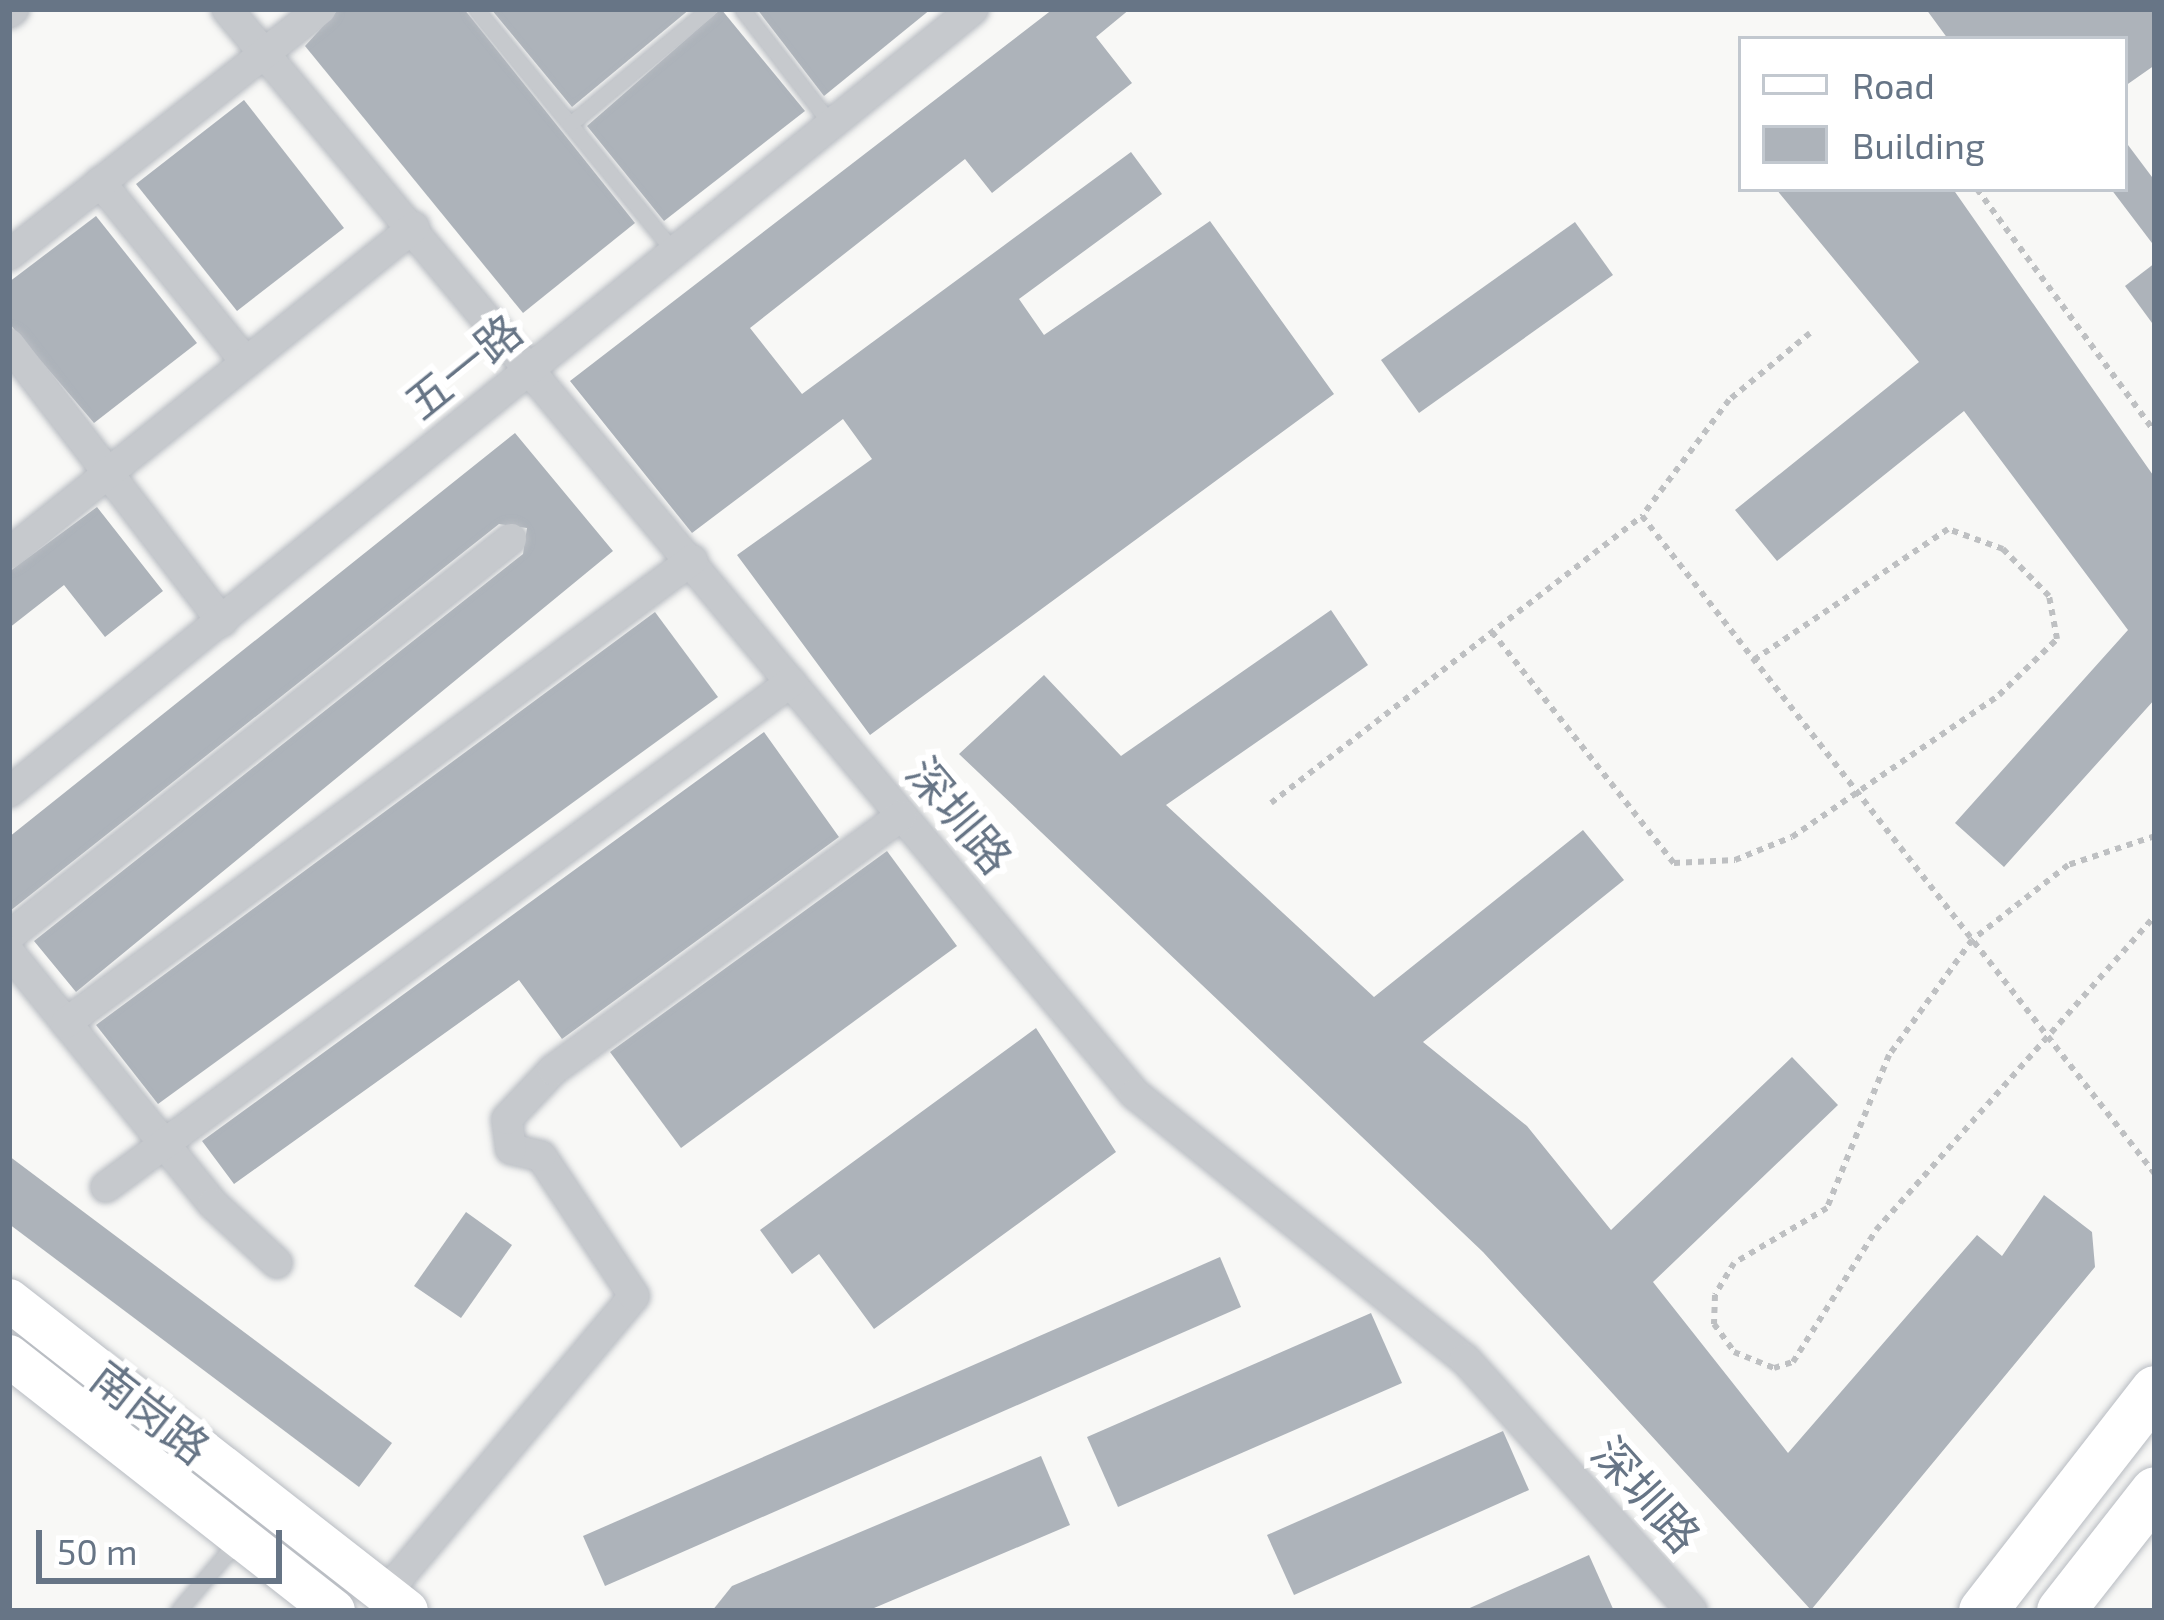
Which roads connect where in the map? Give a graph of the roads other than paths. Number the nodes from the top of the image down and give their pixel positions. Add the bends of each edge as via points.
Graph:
1 (227, 9) edge
2 (320, 9) edge
3 (476, 9) edge
4 (709, 9) edge
5 (742, 9) edge
6 (955, 14) edge
7 (263, 50) junction
8 (570, 124) junction
9 (831, 124) junction
10 (100, 182) junction
11 (413, 227) junction
12 (674, 251) junction
13 (9, 255) edge
14 (9, 344) edge
15 (246, 362) junction
16 (533, 367) junction
17 (107, 475) junction
18 (511, 539) dead end
19 (9, 553) edge
20 (692, 560) junction
21 (222, 622) junction
22 (791, 682) junction
23 (9, 792) edge
24 (901, 816) junction
25 (9, 936) edge
26 (9, 952) edge
27 (66, 1023) junction
28 (163, 1142) junction
29 (106, 1187) dead end
30 (277, 1263) dead end
31 (9, 1300) edge
32 (9, 1356) edge
33 (2155, 1390) edge
34 (2155, 1491) edge
35 (240, 1538) junction
36 (396, 1602) edge
37 (178, 1611) edge
38 (334, 1611) edge
39 (1692, 1611) edge
40 (1982, 1611) edge
41 (2061, 1611) edge

1 - 7 street, 深圳路
2 - 7 street
3 - 8 lane
4 - 8 lane
5 - 9 lane
6 - 9 street, 五一路
7 - 10 street
7 - 11 street, 深圳路
8 - 12 lane
9 - 12 street, 五一路
10 - 13 street
10 - 15 street
11 - 15 street
11 - 16 street, 深圳路
12 - 16 street, 五一路
14 - 17 street
15 - 17 street
16 - 20 street, 深圳路
16 - 21 street, 五一路
17 - 19 street
17 - 21 street
18 - 25 street
20 - 22 street, 深圳路
20 - 27 street
21 - 23 street, 五一路
22 - 24 street, 深圳路
22 - 28 street
24 - 36 street via 553,1070 507,1118 511,1149 542,1156 634,1296
24 - 39 street, 深圳路 via 1135,1094 1465,1359
26 - 27 street
27 - 28 street
28 - 29 street
28 - 30 street
31 - 36 main road, 南岗路
32 - 35 main road, 南岗路
33 - 40 main road
34 - 41 main road
35 - 37 lane
35 - 38 main road, 南岗路

